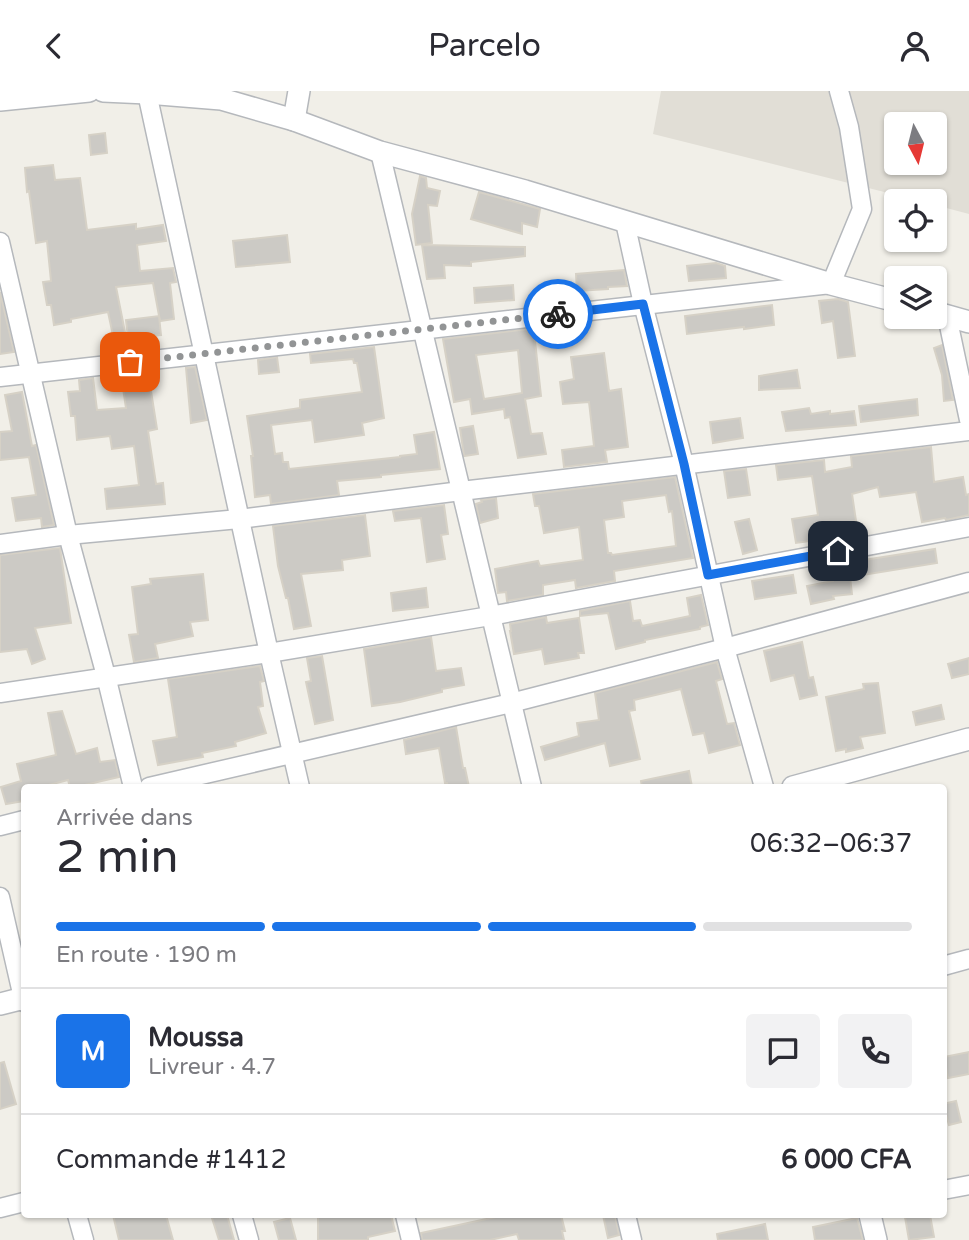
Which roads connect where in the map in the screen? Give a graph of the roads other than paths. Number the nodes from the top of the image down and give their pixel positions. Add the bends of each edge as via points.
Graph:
1 (89, 91) edge
2 (103, 91) edge
3 (299, 91) edge
4 (839, 91) edge
5 (147, 93) edge
6 (0, 100) edge
7 (294, 120) junction
8 (380, 152) junction
9 (625, 222) junction
10 (0, 243) edge
11 (831, 283) junction
12 (884, 298) edge
13 (643, 304) junction
14 (947, 316) edge
15 (969, 322) edge
16 (945, 329) edge
17 (422, 330) junction
18 (204, 353) junction
19 (30, 374) junction
20 (0, 377) edge
21 (969, 420) edge
22 (969, 431) edge
23 (684, 464) junction
24 (461, 491) junction
25 (239, 519) junction
26 (969, 527) edge
27 (68, 534) junction
28 (0, 544) edge
29 (708, 575) junction
30 (969, 582) edge
31 (490, 616) junction
32 (725, 649) junction
33 (269, 653) junction
34 (106, 676) junction
35 (0, 693) edge
36 (511, 703) junction
37 (969, 739) edge
38 (292, 755) junction
39 (132, 784) edge
40 (162, 784) edge
41 (299, 784) edge
42 (530, 784) edge
43 (763, 784) edge
44 (804, 784) edge
45 (21, 821) edge
46 (0, 826) edge
47 (0, 897) edge
48 (969, 959) edge
49 (947, 965) edge
50 (21, 987) edge
51 (21, 1000) edge
52 (0, 1004) edge
53 (969, 1185) edge
54 (947, 1189) edge
55 (21, 1203) edge
56 (0, 1208) edge
57 (78, 1218) edge
58 (243, 1218) edge
59 (406, 1218) edge
60 (627, 1218) edge
61 (871, 1218) edge
62 (84, 1240) edge
63 (249, 1240) edge
64 (411, 1240) edge
65 (632, 1240) edge
66 (876, 1240) edge

1 - 6 street
2 - 5 street
3 - 7 street
4 - 11 street via 862,209
5 - 7 street via 221,99
5 - 18 street
7 - 8 street
8 - 9 street
8 - 17 street
9 - 11 street
9 - 13 street
10 - 19 street
11 - 12 street
11 - 13 street
13 - 17 street
13 - 23 street
14 - 15 street
16 - 21 street
17 - 18 street
17 - 24 street
18 - 19 street
18 - 25 street
19 - 20 street
19 - 27 street
22 - 23 street
23 - 24 street
23 - 29 street
24 - 25 street
24 - 31 street
25 - 27 street
25 - 33 street
26 - 29 street
27 - 28 street
27 - 34 street
29 - 31 street
29 - 32 street
30 - 32 street
31 - 33 street
31 - 36 street
32 - 36 street
32 - 43 street
33 - 34 street
33 - 38 street
34 - 35 street
34 - 39 street
36 - 38 street
36 - 42 street
37 - 44 street
38 - 40 street
38 - 41 street
45 - 46 street
47 - 50 street
48 - 49 street
51 - 52 street
53 - 54 street
55 - 56 street
57 - 62 street
58 - 63 street
59 - 64 street
60 - 65 street
61 - 66 street

